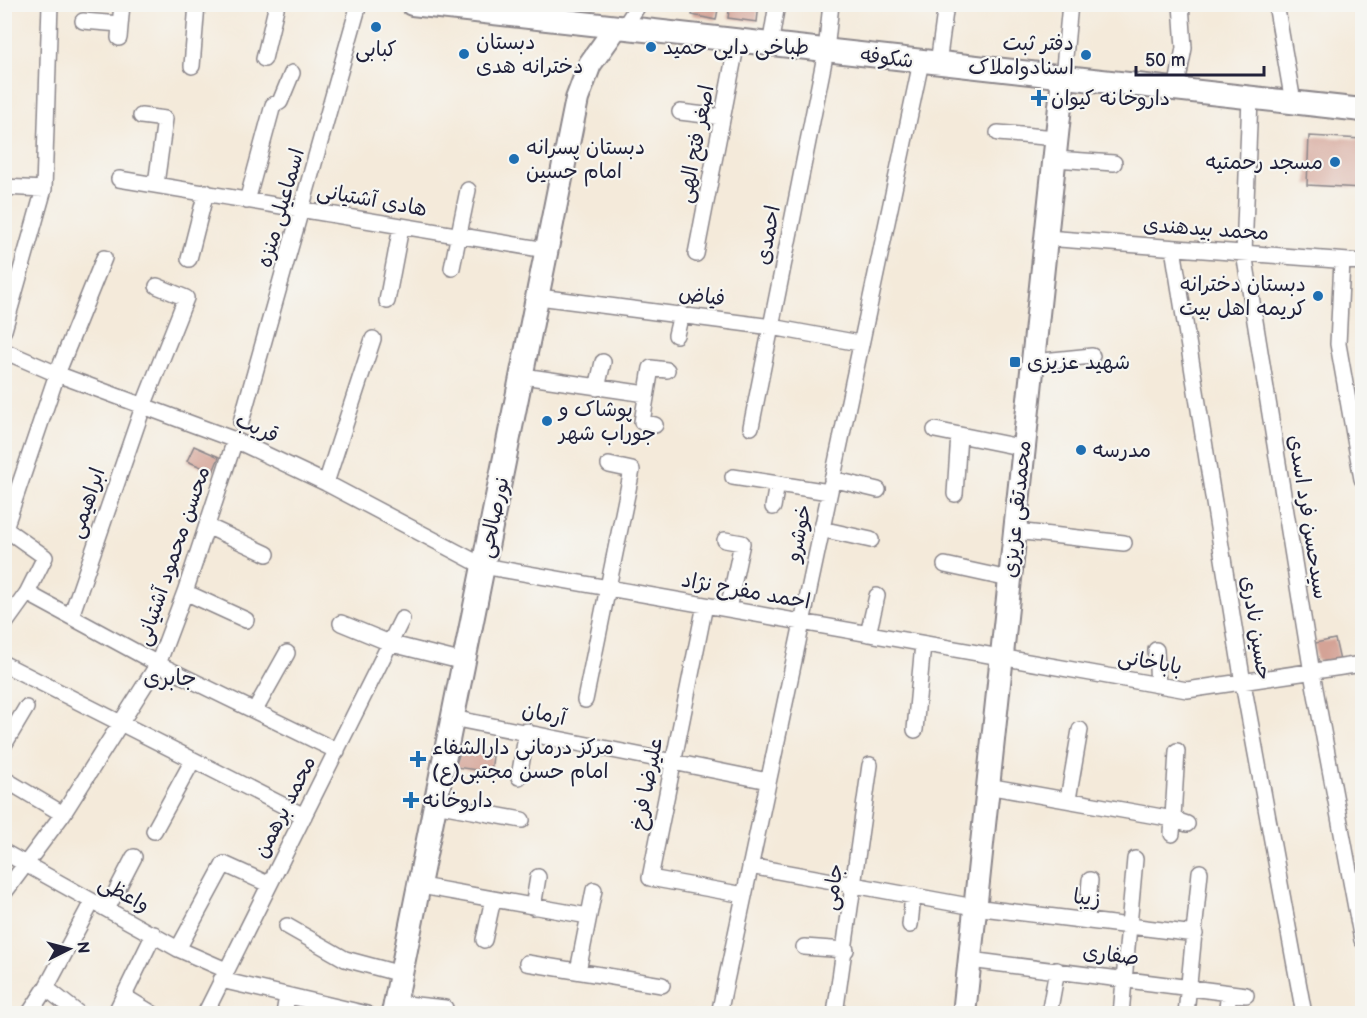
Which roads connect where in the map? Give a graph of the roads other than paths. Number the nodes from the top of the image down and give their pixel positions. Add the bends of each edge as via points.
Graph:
1 (50, 4) edge
2 (122, 4) edge
3 (197, 4) edge
4 (277, 4) edge
5 (359, 4) edge
6 (412, 4) edge
7 (639, 4) edge
8 (777, 4) edge
9 (831, 4) edge
10 (946, 4) edge
11 (1070, 4) edge
12 (1181, 4) edge
13 (1276, 4) edge
14 (82, 21) dead end
15 (619, 29) junction
16 (737, 42) junction
17 (771, 46) junction
18 (826, 51) junction
19 (264, 59) dead end
20 (929, 63) junction
21 (192, 66) dead end
22 (292, 73) dead end
23 (1063, 78) junction
24 (1176, 90) junction
25 (1250, 98) junction
26 (1293, 102) junction
27 (1362, 110) edge
28 (680, 112) dead end
29 (141, 116) dead end
30 (722, 117) junction
31 (998, 133) dead end
32 (1056, 149) junction
33 (1114, 163) dead end
34 (119, 179) dead end
35 (156, 184) junction
36 (4, 187) edge
37 (44, 189) junction
38 (468, 189) dead end
39 (206, 192) junction
40 (247, 201) junction
41 (303, 209) junction
42 (401, 227) junction
43 (459, 237) junction
44 (1046, 238) junction
45 (1173, 248) junction
46 (546, 250) junction
47 (1244, 253) junction
48 (696, 254) dead end
49 (104, 258) dead end
50 (189, 259) dead end
51 (1342, 261) junction
52 (1362, 262) edge
53 (452, 268) dead end
54 (158, 286) dead end
55 (539, 297) junction
56 (387, 301) dead end
57 (681, 314) junction
58 (772, 327) junction
59 (4, 330) edge
60 (676, 335) dead end
61 (373, 339) dead end
62 (860, 343) junction
63 (4, 351) edge
64 (1092, 356) dead end
65 (603, 362) dead end
66 (1033, 362) junction
67 (667, 370) dead end
68 (57, 374) junction
69 (523, 376) junction
70 (597, 388) junction
71 (646, 394) junction
72 (144, 404) junction
73 (241, 422) dead end
74 (648, 423) dead end
75 (751, 427) dead end
76 (936, 430) dead end
77 (959, 435) junction
78 (235, 440) junction
79 (1024, 448) junction
80 (609, 465) dead end
81 (733, 477) dead end
82 (1362, 479) edge
83 (326, 483) junction
84 (777, 484) junction
85 (831, 486) junction
86 (878, 490) dead end
87 (955, 494) dead end
88 (773, 507) dead end
89 (207, 526) junction
90 (5, 528) edge
91 (821, 530) junction
92 (1015, 531) junction
93 (726, 540) dead end
94 (871, 540) dead end
95 (1124, 543) dead end
96 (267, 554) dead end
97 (945, 565) dead end
98 (483, 566) junction
99 (1009, 579) junction
100 (607, 588) junction
101 (185, 592) junction
102 (27, 593) junction
103 (878, 596) dead end
104 (705, 605) junction
105 (728, 609) junction
106 (71, 616) junction
107 (402, 619) dead end
108 (246, 620) dead end
109 (802, 622) junction
110 (341, 623) dead end
111 (4, 625) edge
112 (868, 634) junction
113 (392, 644) junction
114 (923, 644) junction
115 (1156, 650) dead end
116 (287, 652) dead end
117 (1001, 658) junction
118 (464, 662) junction
119 (4, 664) edge
120 (158, 664) junction
121 (1362, 664) edge
122 (1312, 673) junction
123 (1243, 683) junction
124 (1158, 685) junction
125 (585, 700) dead end
126 (26, 708) dead end
127 (255, 711) junction
128 (452, 718) junction
129 (122, 723) junction
130 (915, 730) dead end
131 (1080, 730) dead end
132 (527, 731) junction
133 (4, 745) edge
134 (337, 751) junction
135 (1177, 751) dead end
136 (193, 760) junction
137 (673, 761) junction
138 (870, 765) dead end
139 (519, 777) dead end
140 (4, 779) edge
141 (768, 781) junction
142 (987, 786) junction
143 (1068, 800) junction
144 (435, 804) junction
145 (63, 814) junction
146 (304, 816) junction
147 (522, 820) dead end
148 (154, 831) dead end
149 (4, 852) edge
150 (134, 857) dead end
151 (1135, 859) dead end
152 (27, 864) junction
153 (750, 866) junction
154 (1200, 872) dead end
155 (538, 877) dead end
156 (1090, 880) dead end
157 (268, 884) junction
158 (855, 885) junction
159 (421, 886) junction
160 (594, 890) dead end
161 (4, 893) edge
162 (744, 895) junction
163 (914, 895) junction
164 (493, 899) junction
165 (93, 902) junction
166 (533, 907) junction
167 (974, 907) junction
168 (107, 909) junction
169 (588, 916) junction
170 (1087, 919) junction
171 (1130, 924) junction
172 (910, 925) dead end
173 (287, 926) dead end
174 (154, 934) junction
175 (1195, 934) junction
176 (484, 940) dead end
177 (1362, 940) edge
178 (804, 946) dead end
179 (178, 949) junction
180 (846, 950) junction
181 (970, 960) junction
182 (527, 963) dead end
183 (1057, 970) junction
184 (578, 971) junction
185 (401, 974) junction
186 (224, 975) junction
187 (1124, 978) junction
188 (662, 985) dead end
189 (46, 988) junction
190 (1189, 988) junction
191 (1229, 994) junction
192 (1246, 995) dead end
193 (287, 996) junction
194 (125, 997) junction
195 (395, 1008) edge
196 (28, 1014) edge
197 (79, 1014) edge
198 (115, 1014) edge
199 (153, 1014) edge
200 (205, 1014) edge
201 (284, 1014) edge
202 (367, 1014) edge
203 (444, 1014) edge
204 (719, 1014) edge
205 (835, 1014) edge
206 (964, 1014) edge
207 (1049, 1014) edge
208 (1121, 1014) edge
209 (1186, 1014) edge
210 (1226, 1014) edge
211 (1304, 1014) edge

1 - 37 street
2 - 14 street via 119,31
3 - 21 street
4 - 19 street
5 - 41 street, اسماعیلی منزه
6 - 15 main road, شکوفه
7 - 15 street
8 - 17 street
9 - 18 street, احمدی
10 - 20 street, خوشرو
11 - 23 street, محمدتقی عزیزی
12 - 24 street via 1184,48
13 - 26 street
15 - 16 main road, شکوفه
15 - 46 main road, نورصالحی via 590,64 577,99
16 - 17 main road, شکوفه
16 - 30 street, اصغر فتح الهی
17 - 18 main road, شکوفه
18 - 20 main road, شکوفه
18 - 58 street, احمدی
20 - 23 main road, شکوفه
20 - 62 street, خوشرو
22 - 40 street via 280,102 273,105
23 - 24 main road, شکوفه
23 - 32 main road, محمدتقی عزیزی
24 - 25 main road, شکوفه
25 - 26 main road, شکوفه
25 - 47 street, سیدحسن فرد اسدی
26 - 27 main road, شکوفه
28 - 30 street
29 - 35 street via 165,119
30 - 48 street, اصغر فتح الهی
31 - 32 street
32 - 33 street
32 - 44 main road, محمدتقی عزیزی
34 - 35 street, هادی آشتیانی
35 - 39 street, هادی آشتیانی
36 - 37 street
37 - 59 street
38 - 43 street
39 - 40 street, هادی آشتیانی
39 - 50 street
40 - 41 street, هادی آشتیانی
41 - 42 street, هادی آشتیانی
41 - 73 street, اسماعیلی منزه
42 - 43 street, هادی آشتیانی
42 - 56 street
43 - 46 street, هادی آشتیانی
43 - 53 street
44 - 45 street, محمد بیدهندی
44 - 66 main road, محمدتقی عزیزی
45 - 47 street, محمد بیدهندی
45 - 123 street, حسین نادری
46 - 55 main road, نورصالحی
47 - 51 street, محمد بیدهندی
47 - 122 street, سیدحسن فرد اسدی
49 - 68 street
51 - 52 street, محمد بیدهندی
51 - 82 street via 1338,344
54 - 72 street, ابراهیمی via 186,298
55 - 57 street, فیاض
55 - 69 main road, نورصالحی
57 - 58 street, فیاض
57 - 60 street
58 - 62 street, فیاض
58 - 75 street, احمدی
61 - 83 street
62 - 85 street, خوشرو
63 - 68 street, قریب
64 - 66 street
65 - 70 street
66 - 79 main road, محمدتقی عزیزی
67 - 71 street via 651,368
68 - 72 street, قریب
68 - 90 street
69 - 70 street
69 - 98 main road, نورصالحی
70 - 71 street
71 - 74 street
72 - 78 street, قریب
72 - 106 street, ابراهیمی
76 - 77 street
77 - 79 street
77 - 87 street
78 - 83 street, قریب
78 - 89 street, محسن محمود آشتیانی
79 - 92 main road, محمدتقی عزیزی
80 - 100 street via 632,470
81 - 84 street
83 - 98 street, قریب
84 - 85 street
84 - 88 street
85 - 86 street
85 - 91 street, خوشرو
89 - 96 street
89 - 101 street, محسن محمود آشتیانی
90 - 102 street via 43,554 44,562
91 - 94 street
91 - 109 street, خوشرو
92 - 95 street
92 - 99 main road, محمدتقی عزیزی
93 - 105 street via 742,543
97 - 99 street
98 - 100 street, احمد مفرح نژاد
98 - 118 main road, نورصالحی
99 - 117 main road, محمدتقی عزیزی
100 - 104 street, احمد مفرح نژاد
100 - 125 street
101 - 108 street
101 - 120 street, محسن محمود آشتیانی
102 - 106 street
102 - 111 street
103 - 112 street
104 - 105 street, احمد مفرح نژاد
104 - 137 street, علیرضا فرخ
105 - 109 street, احمد مفرح نژاد
106 - 120 street
107 - 113 street, محمد برهمن
109 - 112 street, احمد مفرح نژاد
109 - 141 street, خوشرو
110 - 113 street
112 - 114 street, احمد مفرح نژاد
113 - 118 street
113 - 134 street, محمد برهمن
114 - 117 street, احمد مفرح نژاد
114 - 130 street
115 - 124 street
116 - 127 street
117 - 124 street, باباخانی
117 - 142 main road, محمدتقی عزیزی
118 - 128 main road, نورصالحی
119 - 129 street
120 - 127 street
120 - 129 street, محسن محمود آشتیانی
121 - 122 street, باباخانی
122 - 123 street, باباخانی
122 - 177 street, سیدحسن فرد اسدی
123 - 124 street, باباخانی via 1187,690
123 - 211 street, حسین نادری
126 - 133 street
127 - 134 street
128 - 132 street, آرمان
128 - 144 main road, نورصالحی
129 - 136 street
129 - 145 street, محسن محمود آشتیانی
131 - 143 street
132 - 137 street, آرمان
132 - 139 street
134 - 146 street, محمد برهمن
135 - 143 street via 1177,825
136 - 146 street
136 - 148 street
137 - 141 street, آرمان
137 - 162 street, علیرضا فرخ via 650,878
138 - 158 street, جامی
140 - 145 street
141 - 153 street, خوشرو
142 - 143 street
142 - 167 main road, محمدتقی عزیزی
144 - 147 street
144 - 159 main road, نورصالحی
145 - 152 street, محسن محمود آشتیانی
146 - 157 street, محمد برهمن
149 - 152 street, واعظی
150 - 168 street
151 - 171 street
152 - 161 street, محسن محمود آشتیانی
152 - 165 street, واعظی
153 - 158 street, زیبا
153 - 162 street, خوشرو
154 - 175 street
155 - 166 street
156 - 170 street
157 - 179 street via 224,864
157 - 186 street, محمد برهمن
158 - 163 street, زیبا
158 - 180 street, جامی
159 - 164 street
159 - 185 main road, نورصالحی
160 - 169 street
162 - 204 street, خوشرو
163 - 167 street, زیبا
163 - 172 street
164 - 166 street
164 - 176 street
165 - 168 street, واعظی
165 - 189 street
166 - 169 street
167 - 170 street, زیبا
167 - 181 main road, محمدتقی عزیزی
168 - 174 street, واعظی
169 - 184 street
170 - 171 street, زیبا
171 - 175 street, زیبا
171 - 187 street
173 - 185 street via 345,959
174 - 179 street, واعظی
174 - 194 street
175 - 190 street
178 - 180 street
179 - 186 street, واعظی
180 - 205 street, جامی
181 - 183 street, صفاری
181 - 206 main road, محمدتقی عزیزی
182 - 184 street
183 - 187 street, صفاری
183 - 207 street
184 - 188 street
185 - 195 main road, نورصالحی
186 - 193 street, واعظی
186 - 200 street, محمد برهمن
187 - 190 street, صفاری
187 - 208 street
189 - 196 street
189 - 197 street
190 - 191 street, صفاری
190 - 209 street
191 - 192 street, صفاری
191 - 210 street
193 - 201 street
193 - 202 street, واعظی
194 - 198 street
194 - 199 street
195 - 203 street via 445,1008

